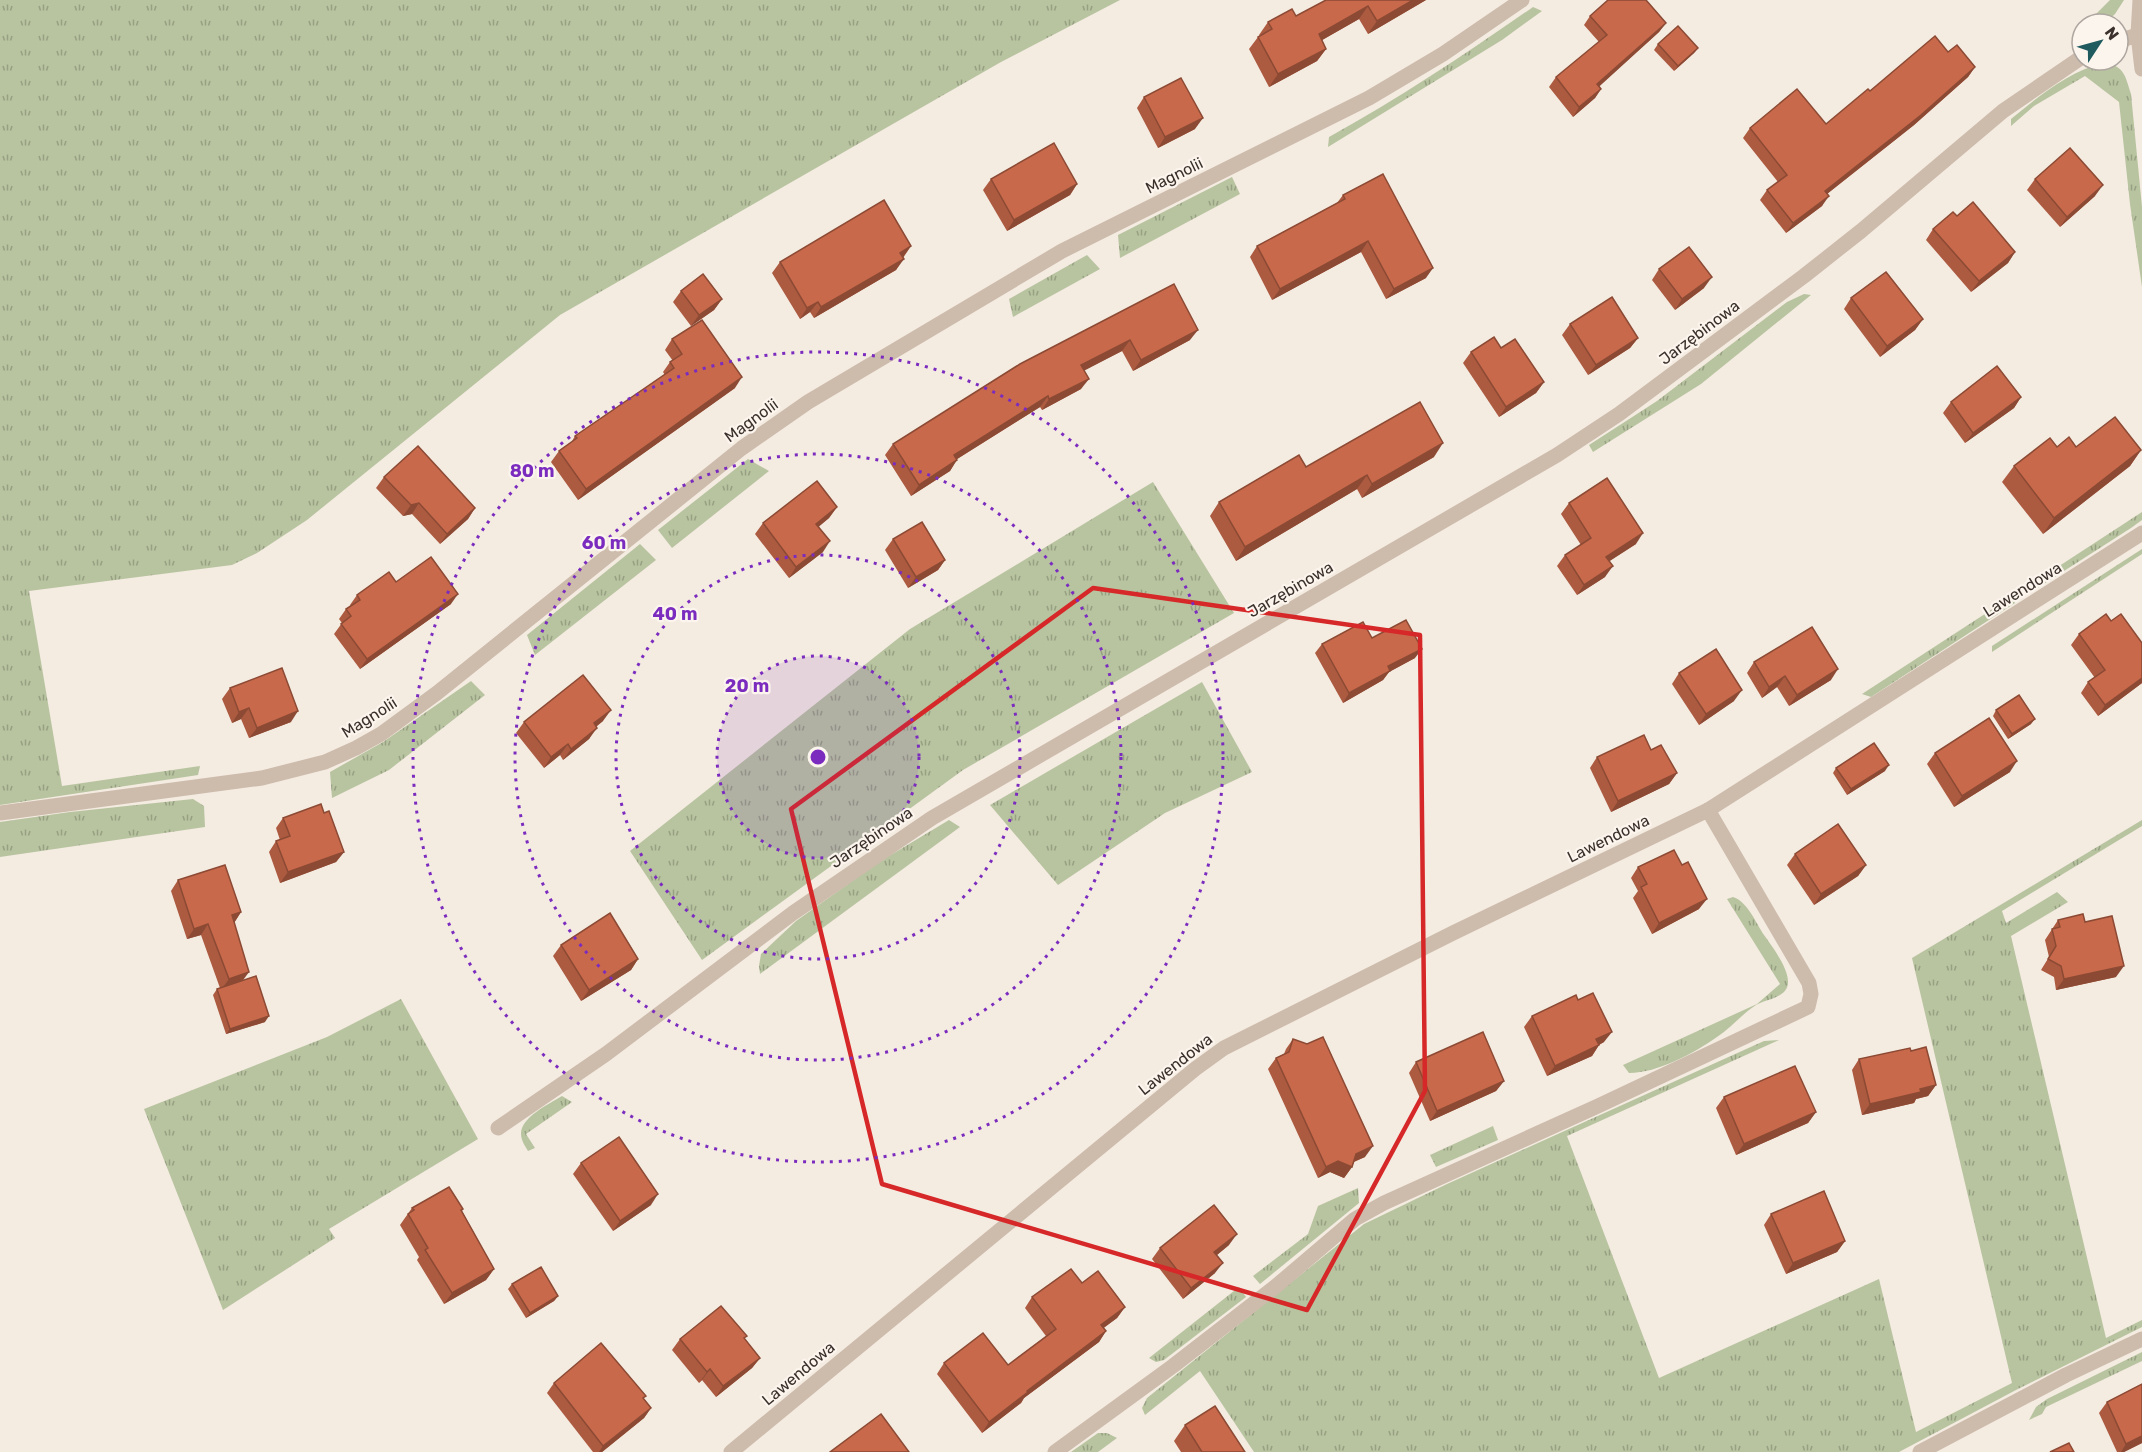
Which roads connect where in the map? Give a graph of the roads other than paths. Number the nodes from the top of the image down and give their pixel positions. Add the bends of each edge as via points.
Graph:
1 (1521, 0) edge
2 (2140, 0) edge
3 (2138, 35) junction
4 (2130, 37) edge
5 (2070, 65) edge
6 (2142, 69) edge
7 (2142, 533) edge
8 (1708, 810) junction
9 (0, 813) edge
10 (498, 1128) dead end
11 (2142, 1339) edge
12 (730, 1452) edge
13 (1055, 1452) edge
14 (1920, 1452) edge

1 - 9 street, Magnolii via 1443,54 1369,98 1062,251 800,407 742,448 436,693 356,748 325,762 262,778
2 - 3 street
3 - 4 street
3 - 6 street
5 - 10 street, Jarzębinowa via 2003,111 1812,270 1619,414 1557,454 932,818 793,913 606,1054
7 - 8 street, Lawendowa
8 - 12 street, Lawendowa via 1224,1048
8 - 13 street via 1809,983 1808,1007 1355,1219 1173,1366
11 - 14 street

